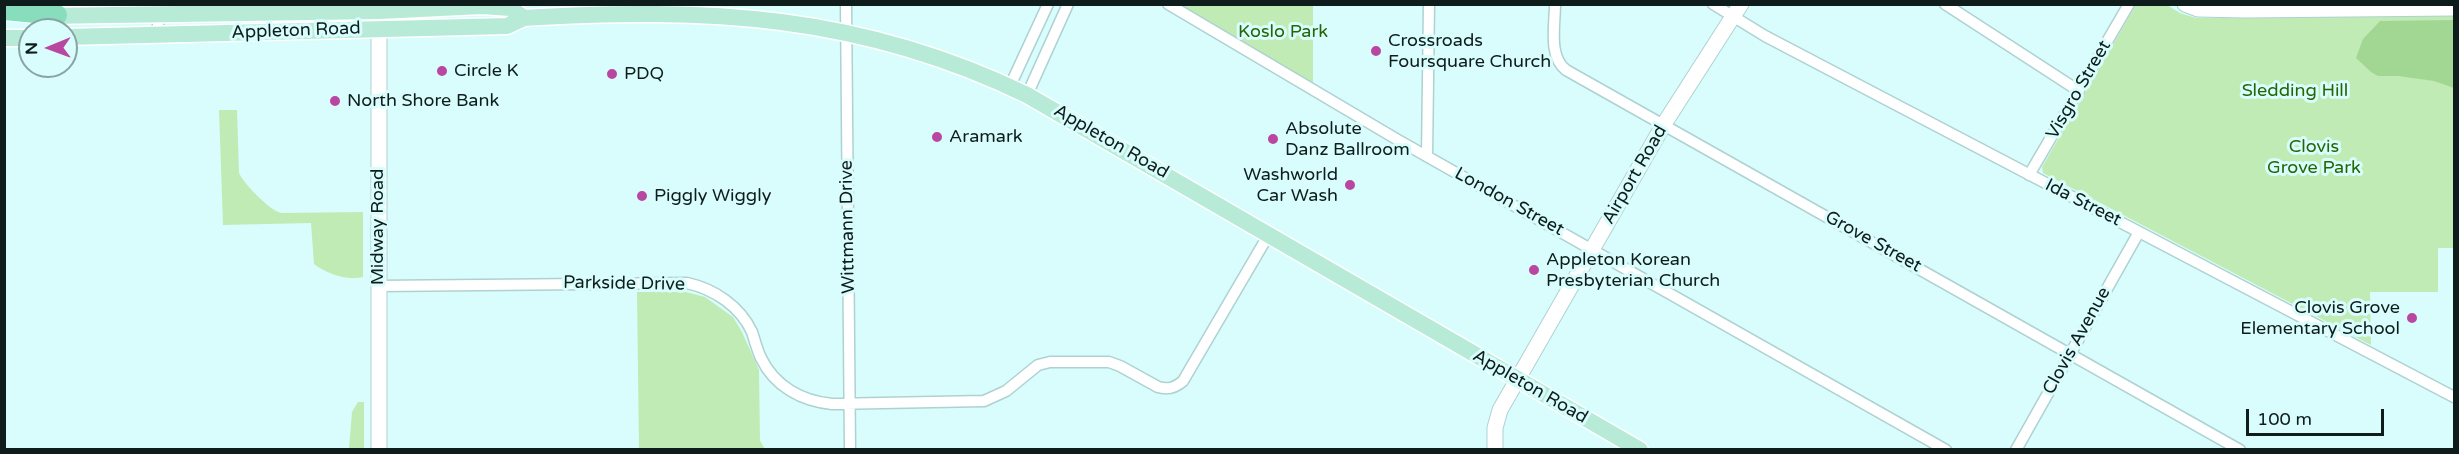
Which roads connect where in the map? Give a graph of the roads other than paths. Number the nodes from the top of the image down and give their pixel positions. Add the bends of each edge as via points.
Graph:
1 (846, 4) edge
2 (1048, 4) edge
3 (1068, 4) edge
4 (1168, 4) edge
5 (1429, 4) edge
6 (1555, 4) edge
7 (1713, 4) edge
8 (1945, 4) edge
9 (2129, 4) edge
10 (2185, 4) edge
11 (2245, 7) edge
12 (379, 8) edge
13 (2454, 8) edge
14 (158, 9) edge
15 (4, 10) edge
16 (1737, 11) edge
17 (57, 15) junction
18 (4, 17) edge
19 (524, 18) junction
20 (379, 28) junction
21 (846, 32) junction
22 (158, 35) junction
23 (78, 37) edge
24 (1010, 86) junction
25 (2079, 91) junction
26 (1027, 94) junction
27 (1664, 124) junction
28 (1427, 156) junction
29 (2029, 175) junction
30 (2139, 232) junction
31 (1269, 234) junction
32 (1593, 249) junction
33 (378, 286) junction
34 (2070, 353) junction
35 (1518, 381) junction
36 (2454, 398) edge
37 (849, 404) junction
38 (379, 450) edge
39 (850, 450) edge
40 (1495, 450) edge
41 (1640, 450) edge
42 (1946, 450) edge
43 (2016, 450) edge
44 (2240, 450) edge

1 - 21 street, Wittmann Drive
2 - 24 street
3 - 26 street
4 - 28 street, London Street
5 - 28 street
6 - 27 street, Grove Street via 1555,52 1560,66
7 - 16 street, Ida Street
8 - 25 street
9 - 25 street, Visgro Street
10 - 11 street via 2198,9
11 - 13 street
12 - 14 main road, Appleton Road
12 - 19 main road, Appleton Road via 492,6 513,9
12 - 20 street, Midway Road
14 - 17 main road, Appleton Road
14 - 22 street
15 - 17 highway
16 - 27 street, Airport Road
16 - 29 street, Ida Street
17 - 18 main road, Appleton Road
19 - 20 main road, Appleton Road via 507,26
19 - 21 main road, Appleton Road via 699,13 775,19
20 - 22 main road, Appleton Road
20 - 33 street, Midway Road
21 - 24 main road, Appleton Road via 937,56
21 - 37 street, Wittmann Drive
22 - 23 main road, Appleton Road
24 - 26 main road, Appleton Road
25 - 29 street, Visgro Street
26 - 31 main road, Appleton Road
27 - 32 street, Airport Road
27 - 34 street, Grove Street
28 - 32 street, London Street
29 - 30 street, Ida Street
30 - 34 street, Clovis Avenue
30 - 36 street, Ida Street
31 - 35 main road, Appleton Road
31 - 37 street, Parkside Drive via 1183,381 1171,388 1158,387 1109,362 1050,362 1038,365 1006,391 984,401
32 - 35 street, Airport Road
32 - 42 street, London Street
33 - 37 street, Parkside Drive via 699,286 735,309 751,331 764,363 786,388 812,401
33 - 38 street, Midway Road
34 - 43 street, Clovis Avenue
34 - 44 street, Grove Street
35 - 40 street, Airport Road via 1496,419
35 - 41 main road, Appleton Road
37 - 39 street, Wittmann Drive

